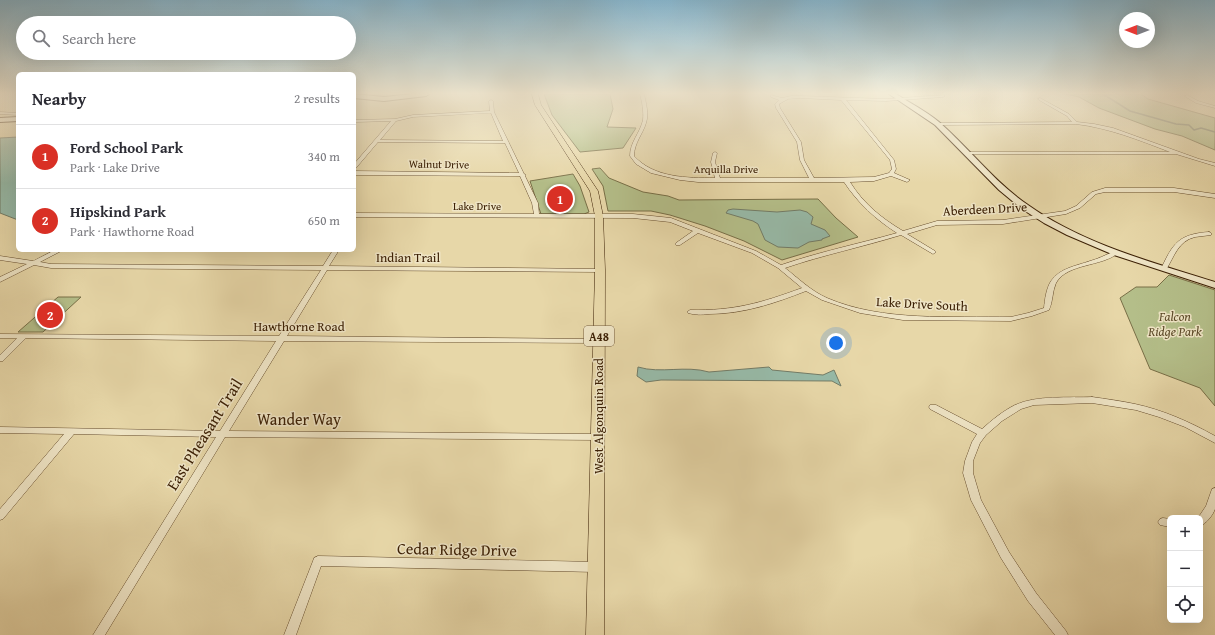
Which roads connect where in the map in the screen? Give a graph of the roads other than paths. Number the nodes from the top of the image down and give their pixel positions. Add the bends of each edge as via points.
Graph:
1 (392, 124) edge
2 (497, 124) edge
3 (550, 124) edge
4 (644, 124) edge
5 (788, 124) edge
6 (863, 124) edge
7 (937, 124) joint
8 (988, 124) edge
9 (1081, 124) edge
10 (379, 141) junction
11 (506, 142) junction
12 (716, 153) dead end
13 (967, 153) junction
14 (1179, 153) junction
15 (356, 165) edge
16 (1215, 165) edge
17 (356, 173) edge
18 (891, 174) junction
19 (523, 175) junction
20 (812, 179) junction
21 (718, 180) junction
22 (846, 180) junction
23 (907, 180) dead end
24 (1215, 196) edge
25 (537, 216) junction
26 (599, 216) junction
27 (1039, 216) junction
28 (356, 217) edge
29 (698, 230) junction
30 (902, 233) junction
31 (1209, 234) dead end
32 (678, 244) dead end
33 (56, 252) edge
34 (335, 252) edge
35 (933, 252) dead end
36 (1115, 253) junction
37 (0, 258) edge
38 (31, 264) junction
39 (780, 267) junction
40 (325, 268) junction
41 (1164, 269) junction
42 (600, 270) junction
43 (0, 280) edge
44 (1215, 285) edge
45 (807, 289) junction
46 (690, 312) dead end
47 (0, 336) edge
48 (24, 336) junction
49 (282, 338) junction
50 (599, 341) junction
51 (0, 359) edge
52 (933, 407) dead end
53 (0, 430) edge
54 (72, 431) junction
55 (983, 433) junction
56 (222, 434) junction
57 (598, 436) junction
58 (1215, 440) edge
59 (1215, 492) edge
60 (0, 516) edge
61 (1203, 519) edge
62 (596, 567) junction
63 (99, 635) edge
64 (290, 635) edge
65 (595, 635) edge
66 (1062, 635) edge

1 - 10 street
2 - 11 street
3 - 26 main road, West Algonquin Road / A48 via 594,192
4 - 21 street, Arquilla Drive via 632,149 632,156 645,168 688,179
5 - 20 street via 799,142 802,160
6 - 18 street via 892,160 894,169
7 - 8 street
7 - 13 street
9 - 14 street via 1120,131
10 - 11 street
10 - 15 street
11 - 19 street
12 - 21 street via 713,162
13 - 14 street
13 - 27 street via 1014,198
14 - 16 street
17 - 19 street, Walnut Drive
18 - 22 street, Arquilla Drive via 874,179
18 - 23 street
19 - 25 street via 535,203
20 - 21 street, Arquilla Drive
20 - 22 street, Arquilla Drive
22 - 30 street via 866,208
24 - 27 street, Aberdeen Drive via 1174,190 1112,189 1094,193 1073,210
25 - 26 street, Lake Drive
25 - 28 street, Lake Drive
26 - 29 street, Lake Drive South via 661,218
26 - 42 main road, West Algonquin Road / A48
27 - 30 street, Aberdeen Drive via 1003,222 937,223
27 - 36 street via 1081,239
29 - 32 street
29 - 39 street, Lake Drive South via 754,252
30 - 35 street
30 - 39 street, Aberdeen Drive
31 - 41 street via 1193,236 1176,246
33 - 38 street
34 - 40 street, East Pheasant Trail
36 - 41 street
36 - 45 street, Lake Drive South via 1103,260 1065,270 1052,282 1047,309 1011,319 903,318 875,315 838,304
37 - 38 street, Indian Trail
38 - 40 street, Indian Trail
38 - 43 street
39 - 45 street, Lake Drive South
40 - 42 street, Indian Trail
40 - 49 street, East Pheasant Trail
41 - 44 street
42 - 50 main road, West Algonquin Road / A48
45 - 46 street via 739,310
47 - 48 street, Hawthorne Road
48 - 49 street, Hawthorne Road
48 - 51 street
49 - 50 street, Hawthorne Road
49 - 56 street, East Pheasant Trail
50 - 57 main road, West Algonquin Road / A48
52 - 55 street
53 - 54 street, Wander Way
54 - 56 street, Wander Way
54 - 60 street
55 - 58 street via 1018,407 1034,402 1092,400 1129,405 1162,415
55 - 66 street via 976,442 969,461 968,473 976,500 1005,555 1028,591
56 - 57 street, Wander Way
56 - 63 street, East Pheasant Trail
57 - 62 main road, West Algonquin Road / A48
59 - 61 street via 1215,499
62 - 64 street, Cedar Ridge Drive via 318,561
62 - 65 main road, West Algonquin Road / A48

